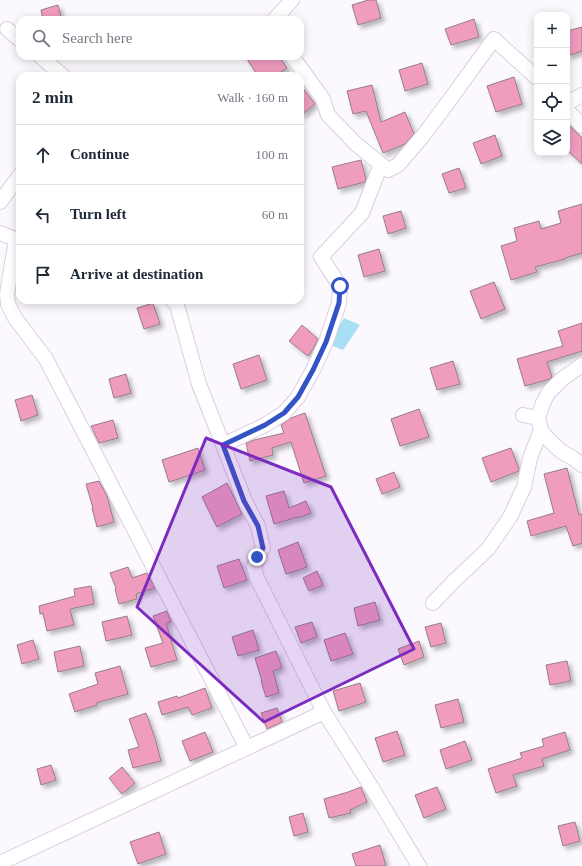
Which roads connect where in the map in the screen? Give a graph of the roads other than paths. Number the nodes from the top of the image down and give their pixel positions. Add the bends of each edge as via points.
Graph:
1 (292, 0) edge
2 (278, 16) edge
3 (7, 29) dead end
4 (16, 37) edge
5 (45, 60) edge
6 (295, 60) edge
7 (59, 72) edge
8 (304, 72) edge
9 (304, 73) edge
10 (534, 75) edge
11 (582, 95) edge
12 (570, 101) edge
13 (570, 113) edge
14 (582, 126) edge
15 (381, 164) junction
16 (16, 180) edge
17 (0, 202) edge
18 (0, 233) edge
19 (16, 239) edge
20 (16, 249) edge
21 (176, 304) edge
22 (582, 365) edge
23 (523, 416) dead end
24 (539, 424) junction
25 (223, 445) junction
26 (582, 465) edge
27 (433, 603) dead end
28 (324, 712) junction
29 (247, 748) junction
30 (0, 863) edge
31 (419, 866) edge

1 - 2 street
3 - 4 street
5 - 7 street
6 - 8 street
9 - 15 street via 323,99 328,115 356,144
10 - 15 street via 494,39 398,165 388,170
11 - 12 street
13 - 14 street
15 - 25 street via 362,213 321,257 340,286 339,303 326,342 298,397 284,413
16 - 17 street
18 - 19 street
20 - 29 street via 9,281 8,304 15,318 46,359
21 - 25 street via 199,384
22 - 24 street via 549,392 543,403
23 - 24 street
24 - 26 street via 549,440
24 - 27 street via 524,487 510,517 488,549
25 - 28 street via 244,501 258,526 263,548 254,567 257,578
28 - 29 street
28 - 31 street
29 - 30 street

